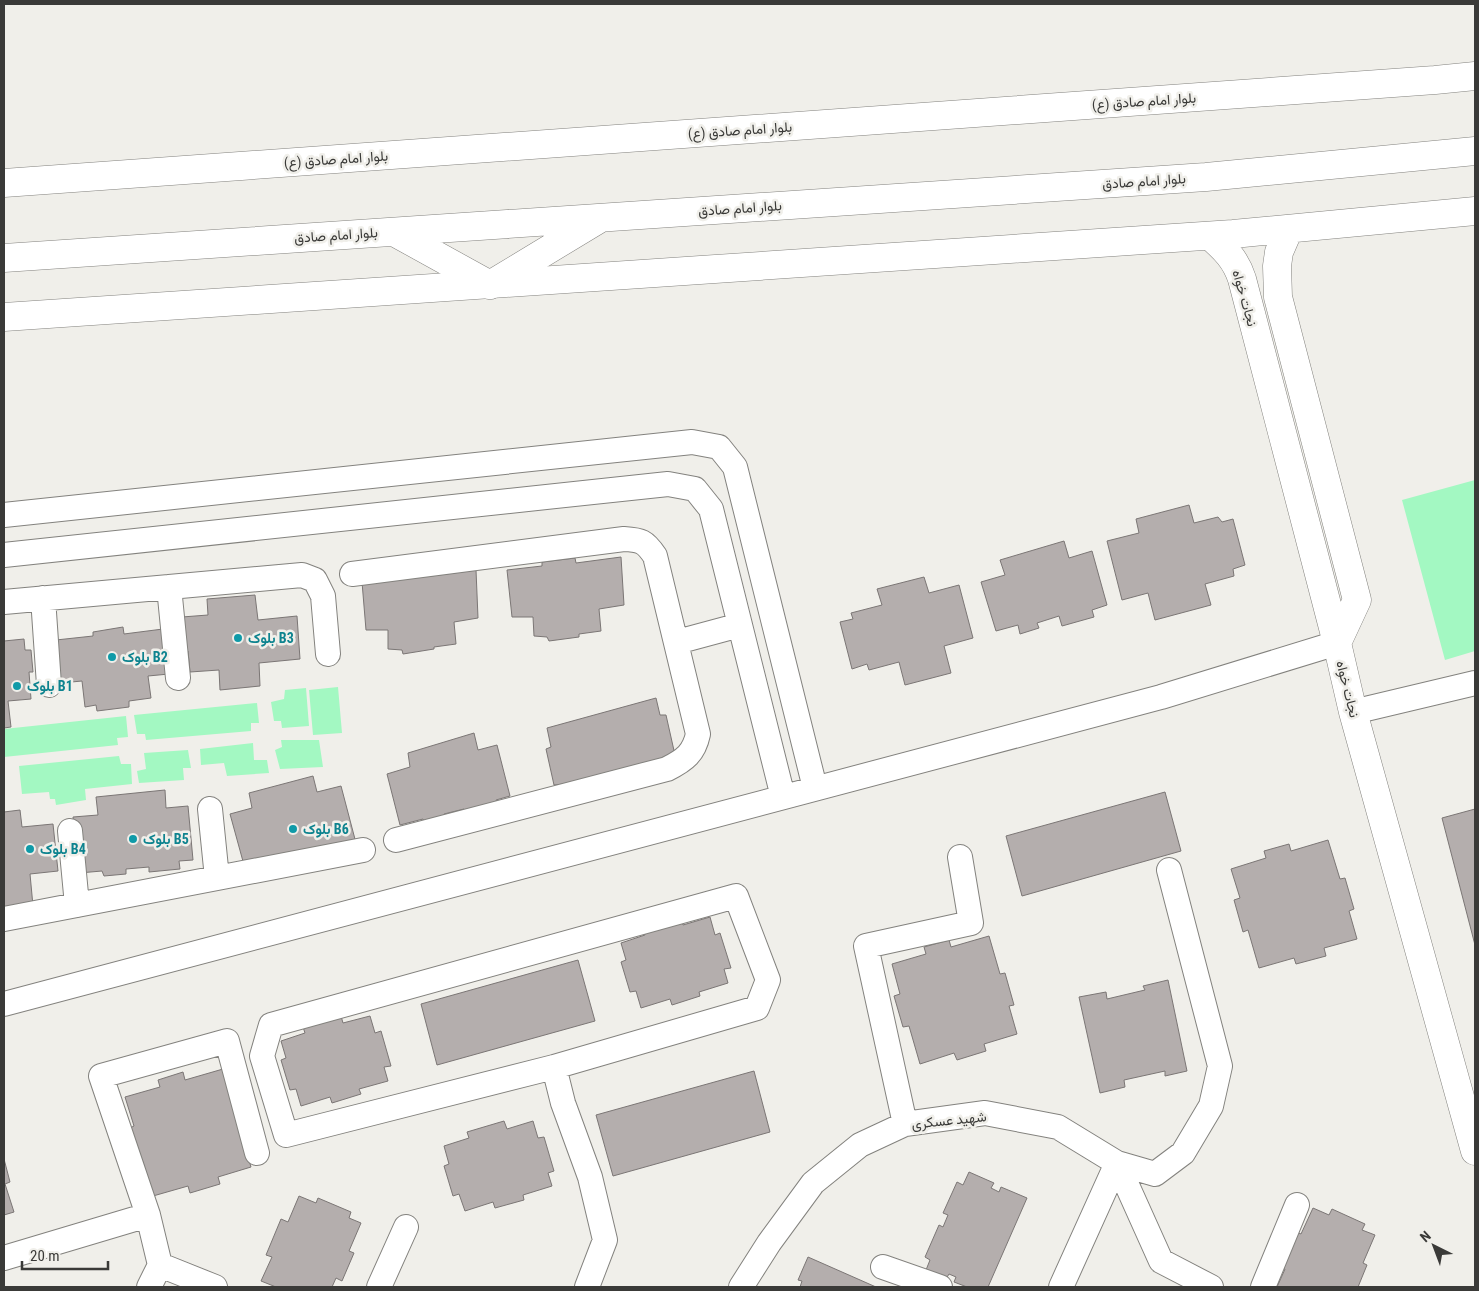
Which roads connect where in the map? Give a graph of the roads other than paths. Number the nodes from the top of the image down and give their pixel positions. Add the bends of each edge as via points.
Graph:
1 (1475, 76) edge
2 (1475, 151) edge
3 (4, 183) edge
4 (1475, 211) edge
5 (602, 217) junction
6 (1289, 229) junction
7 (394, 232) junction
8 (1210, 236) junction
9 (4, 258) edge
10 (490, 285) junction
11 (4, 317) edge
12 (4, 515) edge
13 (4, 555) edge
14 (352, 574) dead end
15 (169, 586) junction
16 (43, 598) junction
17 (4, 602) edge
18 (740, 625) junction
19 (676, 642) junction
20 (1337, 643) junction
21 (328, 654) dead end
22 (178, 678) dead end
23 (1475, 682) edge
24 (49, 685) dead end
25 (1353, 712) junction
26 (815, 788) junction
27 (783, 797) junction
28 (210, 809) dead end
29 (70, 831) dead end
30 (396, 840) dead end
31 (363, 850) dead end
32 (960, 857) dead end
33 (1169, 870) dead end
34 (217, 878) junction
35 (77, 905) junction
36 (4, 919) edge
37 (4, 1004) edge
38 (554, 1067) junction
39 (905, 1124) junction
40 (1475, 1151) edge
41 (257, 1153) dead end
42 (1117, 1163) junction
43 (1297, 1205) dead end
44 (148, 1215) junction
45 (406, 1228) dead end
46 (4, 1258) edge
47 (160, 1265) junction
48 (883, 1267) dead end
49 (149, 1287) edge
50 (215, 1287) edge
51 (379, 1287) edge
52 (588, 1287) edge
53 (741, 1287) edge
54 (940, 1287) edge
55 (1061, 1287) edge
56 (1211, 1287) edge
57 (1263, 1287) edge

1 - 3 main road, بلوار امام صادق (ع)
2 - 5 main road, بلوار امام صادق via 1206,177
4 - 6 main road
5 - 7 main road, بلوار امام صادق
5 - 10 main road
6 - 8 main road
6 - 20 main road via 1279,252 1278,297 1357,600
7 - 9 main road, بلوار امام صادق
7 - 10 main road
8 - 10 main road
8 - 20 main road, نجات خواه via 1232,258 1240,274
10 - 11 main road
12 - 26 street via 692,442 720,447 735,467
13 - 18 street via 668,484 695,489 711,509
14 - 19 street via 624,539 638,540 648,545 655,556
15 - 16 street
15 - 21 street via 302,576 315,580 323,596
15 - 22 street
16 - 17 street
16 - 24 street
18 - 19 street
18 - 27 street
19 - 30 street via 698,734 696,746 678,764
20 - 25 main road, نجات خواه
20 - 26 street via 1161,697
23 - 25 street
25 - 40 main road, نجات خواه
26 - 27 street
27 - 37 street
28 - 34 street
29 - 35 street
31 - 34 street
32 - 39 street via 971,923 866,946
33 - 42 street, شهید عسکری via 1220,1066 1211,1106 1183,1153 1155,1174
34 - 35 street
35 - 36 street
38 - 38 street via 286,1135 262,1056 271,1025 736,896 768,980 757,1008
38 - 52 street via 563,1103 590,1178 605,1240
39 - 42 street, شهید عسکری via 994,1115 1058,1127
39 - 53 street, شهید عسکری via 860,1145 813,1183
41 - 44 street via 227,1041 101,1076
42 - 55 street
42 - 56 street via 1160,1261
43 - 57 street
44 - 46 street
44 - 47 street
45 - 51 street
47 - 49 street
47 - 50 street
48 - 54 street

